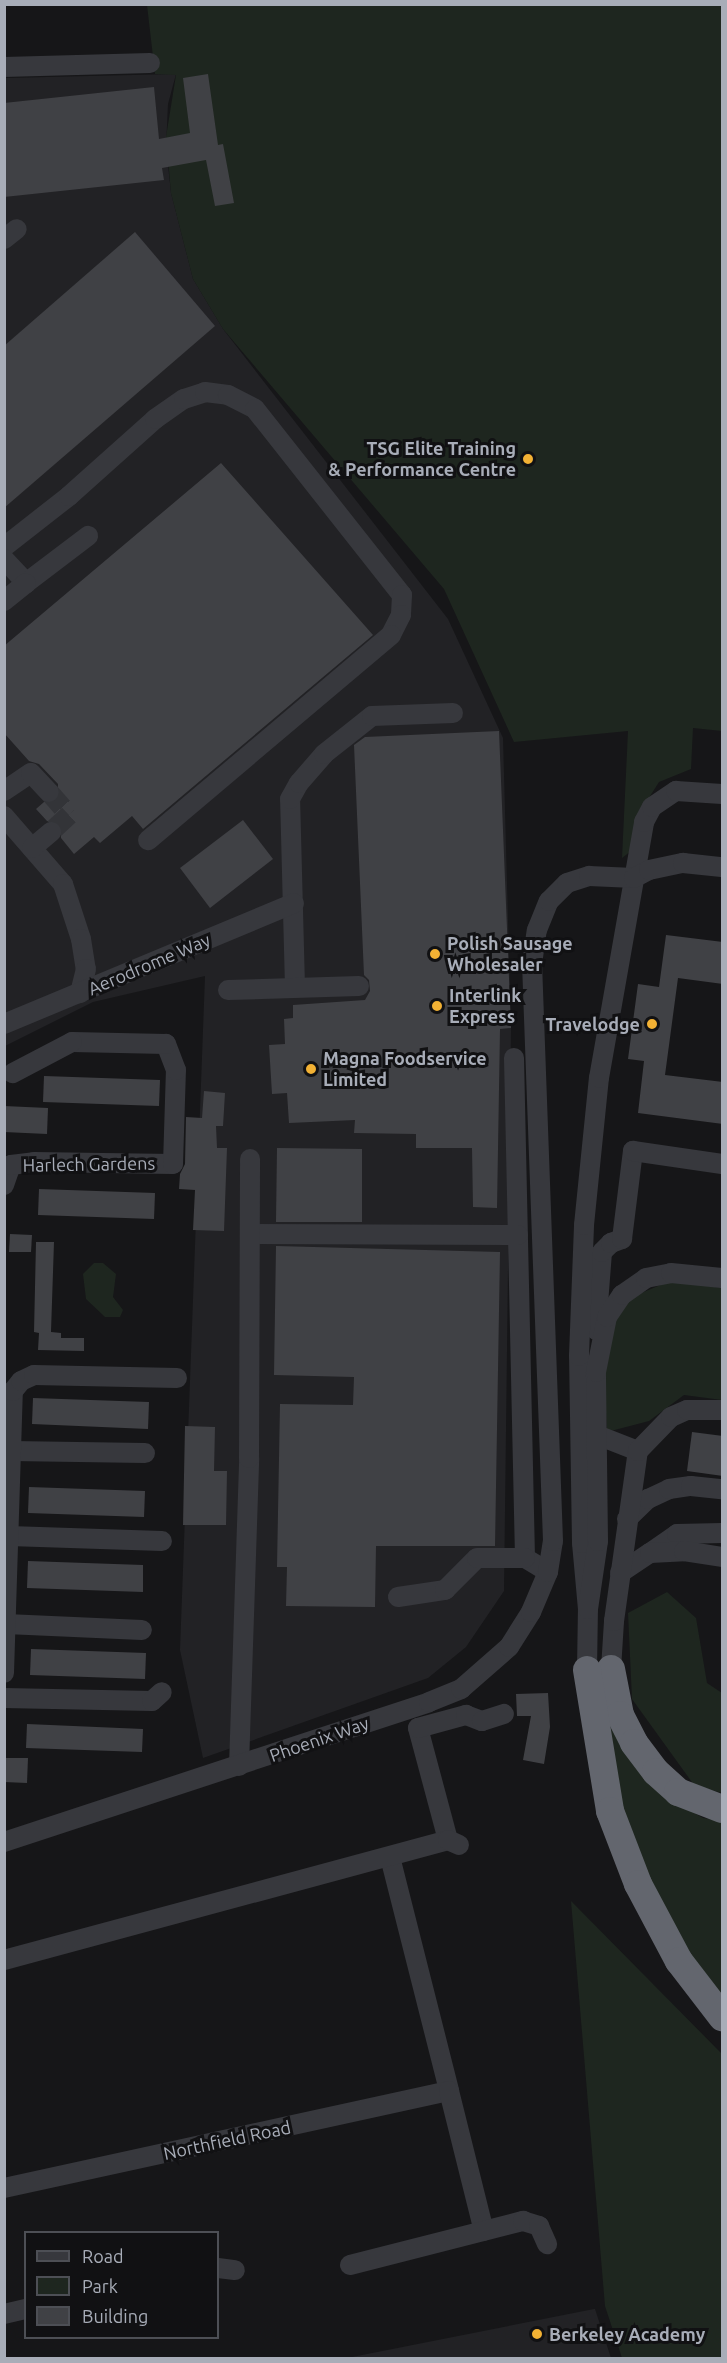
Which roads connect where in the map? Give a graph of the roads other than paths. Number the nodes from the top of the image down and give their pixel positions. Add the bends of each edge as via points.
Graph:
1 (150, 63) dead end
2 (4, 67) edge
3 (88, 536) dead end
4 (4, 547) edge
5 (4, 559) edge
6 (26, 583) junction
7 (4, 601) edge
8 (453, 712) dead end
9 (4, 791) edge
10 (50, 792) tunnel mouth
11 (723, 794) edge
12 (4, 816) edge
13 (51, 831) tunnel mouth
14 (148, 840) dead end
15 (32, 848) junction
16 (723, 867) edge
17 (634, 878) junction
18 (294, 903) junction
19 (359, 986) dead end
20 (295, 987) junction
21 (228, 990) dead end
22 (80, 993) junction
23 (4, 1024) edge
24 (514, 1058) dead end
25 (13, 1073) dead end
26 (250, 1159) dead end
27 (723, 1164) edge
28 (8, 1165) edge
29 (4, 1185) edge
30 (251, 1234) junction
31 (518, 1235) junction
32 (723, 1278) edge
33 (596, 1372) junction
34 (177, 1378) dead end
35 (723, 1410) edge
36 (597, 1436) junction
37 (11, 1450) junction
38 (638, 1451) junction
39 (145, 1453) dead end
40 (7, 1475) edge
41 (723, 1489) edge
42 (627, 1519) junction
43 (723, 1533) edge
44 (9, 1536) junction
45 (162, 1541) dead end
46 (650, 1553) junction
47 (723, 1557) edge
48 (525, 1558) junction
49 (548, 1572) junction
50 (620, 1573) junction
51 (6, 1592) edge
52 (398, 1597) dead end
53 (588, 1609) junction
54 (6, 1624) edge
55 (142, 1630) dead end
56 (599, 1669) junction
57 (4, 1673) edge
58 (162, 1692) dead end
59 (4, 1698) edge
60 (504, 1714) dead end
61 (239, 1766) junction
62 (723, 1809) edge
63 (4, 1842) edge
64 (390, 1857) junction
65 (4, 1960) edge
66 (723, 2017) edge
67 (449, 2091) junction
68 (4, 2188) edge
69 (484, 2231) junction
70 (547, 2244) dead end
71 (350, 2265) dead end
72 (24, 2309) edge
73 (4, 2314) edge

1 - 2 street
3 - 6 street
4 - 14 street via 69,496 155,419 184,399 205,392 228,395 255,409 402,595 401,615 391,635
5 - 6 street
6 - 7 street
8 - 18 street via 372,716 324,754 299,783 290,799
9 - 10 street via 31,773
11 - 17 street via 676,791 652,807 644,822
12 - 15 street
13 - 15 street
15 - 22 street via 63,884 81,939 86,969
16 - 17 street via 682,863 649,870
17 - 49 street, Phoenix Way via 610,874 567,883 549,901 537,930 532,964 553,1540
17 - 53 street via 599,1078 584,1225 579,1356 582,1543
18 - 20 street
18 - 22 street, Aerodrome Way
19 - 20 street
20 - 21 street
22 - 23 street, Aerodrome Way
24 - 31 street
25 - 28 street, Harlech Gardens via 72,1042 166,1044 176,1070 173,1164
26 - 30 street
27 - 33 street via 633,1151 622,1239 610,1243 602,1252
28 - 29 street, Harlech Gardens
30 - 31 street
30 - 61 street via 249,1458
31 - 48 street
32 - 33 street via 671,1273 646,1278 622,1295 607,1317
33 - 36 street
34 - 37 street via 34,1375 21,1381 13,1392
35 - 38 street via 687,1410 671,1417
36 - 38 street
36 - 53 street via 598,1541
37 - 39 street
37 - 40 street
38 - 42 street
40 - 44 street
41 - 42 street via 669,1489 648,1499
42 - 50 street
43 - 46 street via 677,1534
44 - 45 street
44 - 51 street
46 - 47 street via 684,1551
46 - 50 street
48 - 49 street
48 - 52 street via 477,1558 445,1590
49 - 61 street, Phoenix Way via 531,1612 509,1647 461,1689
50 - 56 street
51 - 54 street
53 - 56 street
54 - 55 street
54 - 57 street
56 - 62 highway via 634,1743 656,1772 678,1792
56 - 66 highway via 610,1811 638,1884 679,1961
58 - 59 street via 152,1701
60 - 64 street via 482,1721 466,1715 418,1728 454,1843
61 - 63 street, Phoenix Way
64 - 65 street
64 - 67 street
67 - 68 street, Northfield Road
67 - 69 street
69 - 70 street via 529,2221 539,2226
69 - 71 street
72 - 73 street

